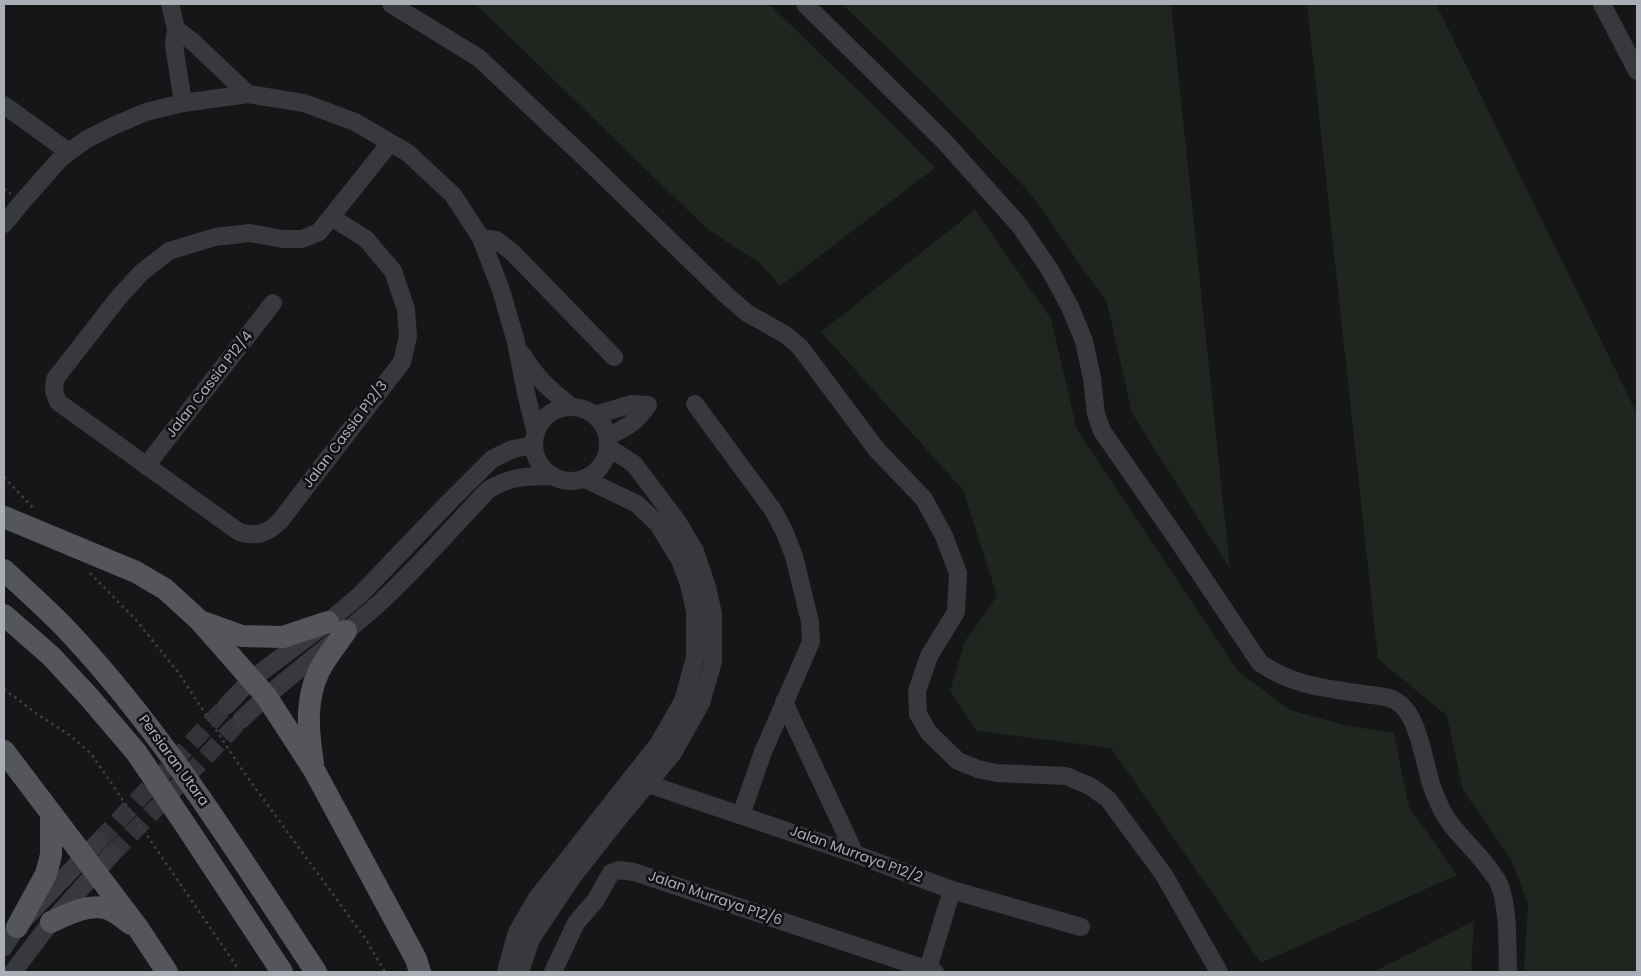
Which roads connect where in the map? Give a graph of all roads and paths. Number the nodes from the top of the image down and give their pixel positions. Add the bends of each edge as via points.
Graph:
1 (170, 4) edge
2 (390, 4) edge
3 (805, 4) edge
4 (1602, 4) edge
5 (176, 29) junction
6 (1637, 70) edge
7 (248, 94) junction
8 (183, 103) junction
9 (4, 105) edge
10 (390, 143) junction
11 (69, 152) junction
12 (331, 217) junction
13 (4, 224) edge
14 (481, 238) junction
15 (274, 303) dead end
16 (516, 342) junction
17 (614, 357) dead end
18 (695, 404) dead end
19 (572, 407) junction
20 (595, 415) junction
21 (535, 439) junction
22 (608, 442) junction
23 (146, 466) junction
24 (552, 476) junction
25 (4, 477) edge
26 (585, 479) junction
27 (34, 509) dead end
28 (4, 517) edge
29 (4, 570) edge
30 (89, 572) dead end
31 (4, 615) edge
32 (200, 621) junction
33 (337, 627) junction
34 (259, 687) junction
35 (4, 689) edge
36 (784, 702) junction
37 (226, 706) tunnel mouth
38 (241, 720) tunnel mouth
39 (4, 751) edge
40 (314, 770) junction
41 (641, 779) junction
42 (51, 813) junction
43 (741, 815) junction
44 (112, 854) tunnel mouth
45 (855, 854) junction
46 (93, 856) junction
47 (952, 890) junction
48 (51, 922) junction
49 (1081, 926) dead end
50 (17, 927) junction
51 (138, 928) junction
52 (4, 947) edge
53 (930, 971) edge
54 (13, 972) edge
55 (167, 972) edge
56 (238, 972) edge
57 (282, 972) edge
58 (316, 972) edge
59 (385, 972) edge
60 (420, 972) edge
61 (506, 972) edge
62 (520, 972) edge
63 (553, 972) edge
64 (1219, 972) edge
65 (1508, 972) edge

1 - 5 street
2 - 64 street via 479,58 725,294 747,313 786,335 800,347 877,450 924,499 944,536 958,573 956,612 929,656 917,690 918,714 929,733 958,761 978,769 1066,776 1090,786 1108,799 1164,875
3 - 65 street via 943,140 1020,226 1050,270 1084,341 1096,414 1102,431 1260,663 1277,675 1300,684 1388,696 1407,712 1441,807 1500,884 1507,928
4 - 6 street
5 - 7 street
5 - 8 street via 174,45
7 - 8 street
7 - 10 street via 304,103 355,122
8 - 11 street via 146,112 113,126
9 - 11 street
10 - 12 street, Jalan Cassia P12/3
10 - 14 street via 408,153 452,195
11 - 13 street
12 - 23 street, Jalan Cassia P12/3 via 320,232 302,239 250,233 215,237 168,252 141,272 55,379 58,402
12 - 23 street, Jalan Cassia P12/3 via 366,239 393,271 406,309 408,336 402,362 280,521 262,534 239,532
14 - 16 street
14 - 17 street via 496,240 512,252
15 - 23 street, Jalan Cassia P12/4
16 - 19 street via 532,371
16 - 21 street
18 - 36 street via 773,510 794,556 810,622 811,642
19 - 20 street
19 - 21 street via 554,412 540,424
20 - 22 street via 603,425
20 - 22 street via 632,404 648,405 640,417
21 - 24 street via 540,463
21 - 33 street via 492,459 361,594
22 - 26 street via 602,466
22 - 41 street via 634,464 677,521 695,551 713,614 713,662 700,703 673,753
24 - 26 street via 569,481
24 - 33 street via 517,477 488,490 375,607
25 - 27 path
26 - 41 street via 637,504 658,524 680,560 696,611 695,658 683,701
28 - 32 main road via 136,572 165,589
29 - 58 main road, Persiaran Utara via 66,630 135,709 196,790
30 - 59 path via 136,620 178,672 245,774 365,938
31 - 57 main road, Persiaran Utara via 50,656 136,752
32 - 33 main road via 242,636 283,637
32 - 34 main road
33 - 34 street
33 - 40 main road via 310,700 308,731
34 - 37 street
34 - 38 street
34 - 40 main road
35 - 56 path via 71,736 92,755 216,934
36 - 43 street
36 - 45 street
39 - 42 main road
40 - 60 main road
41 - 43 street, Jalan Murraya P12/2
41 - 61 street via 537,898 517,932
41 - 62 street via 618,819 571,879 532,938
42 - 46 main road
42 - 50 main road via 50,856 46,874
43 - 45 street, Jalan Murraya P12/2
44 - 46 street
45 - 47 street, Jalan Murraya P12/2
46 - 48 street
46 - 50 street
46 - 51 main road
47 - 49 street, Jalan Murraya P12/2
47 - 53 street
48 - 51 main road via 81,909 95,907 108,909
48 - 54 street
50 - 52 street
51 - 55 main road
53 - 63 street, Jalan Murraya P12/6 via 634,872 619,870 612,873 595,901 576,922

